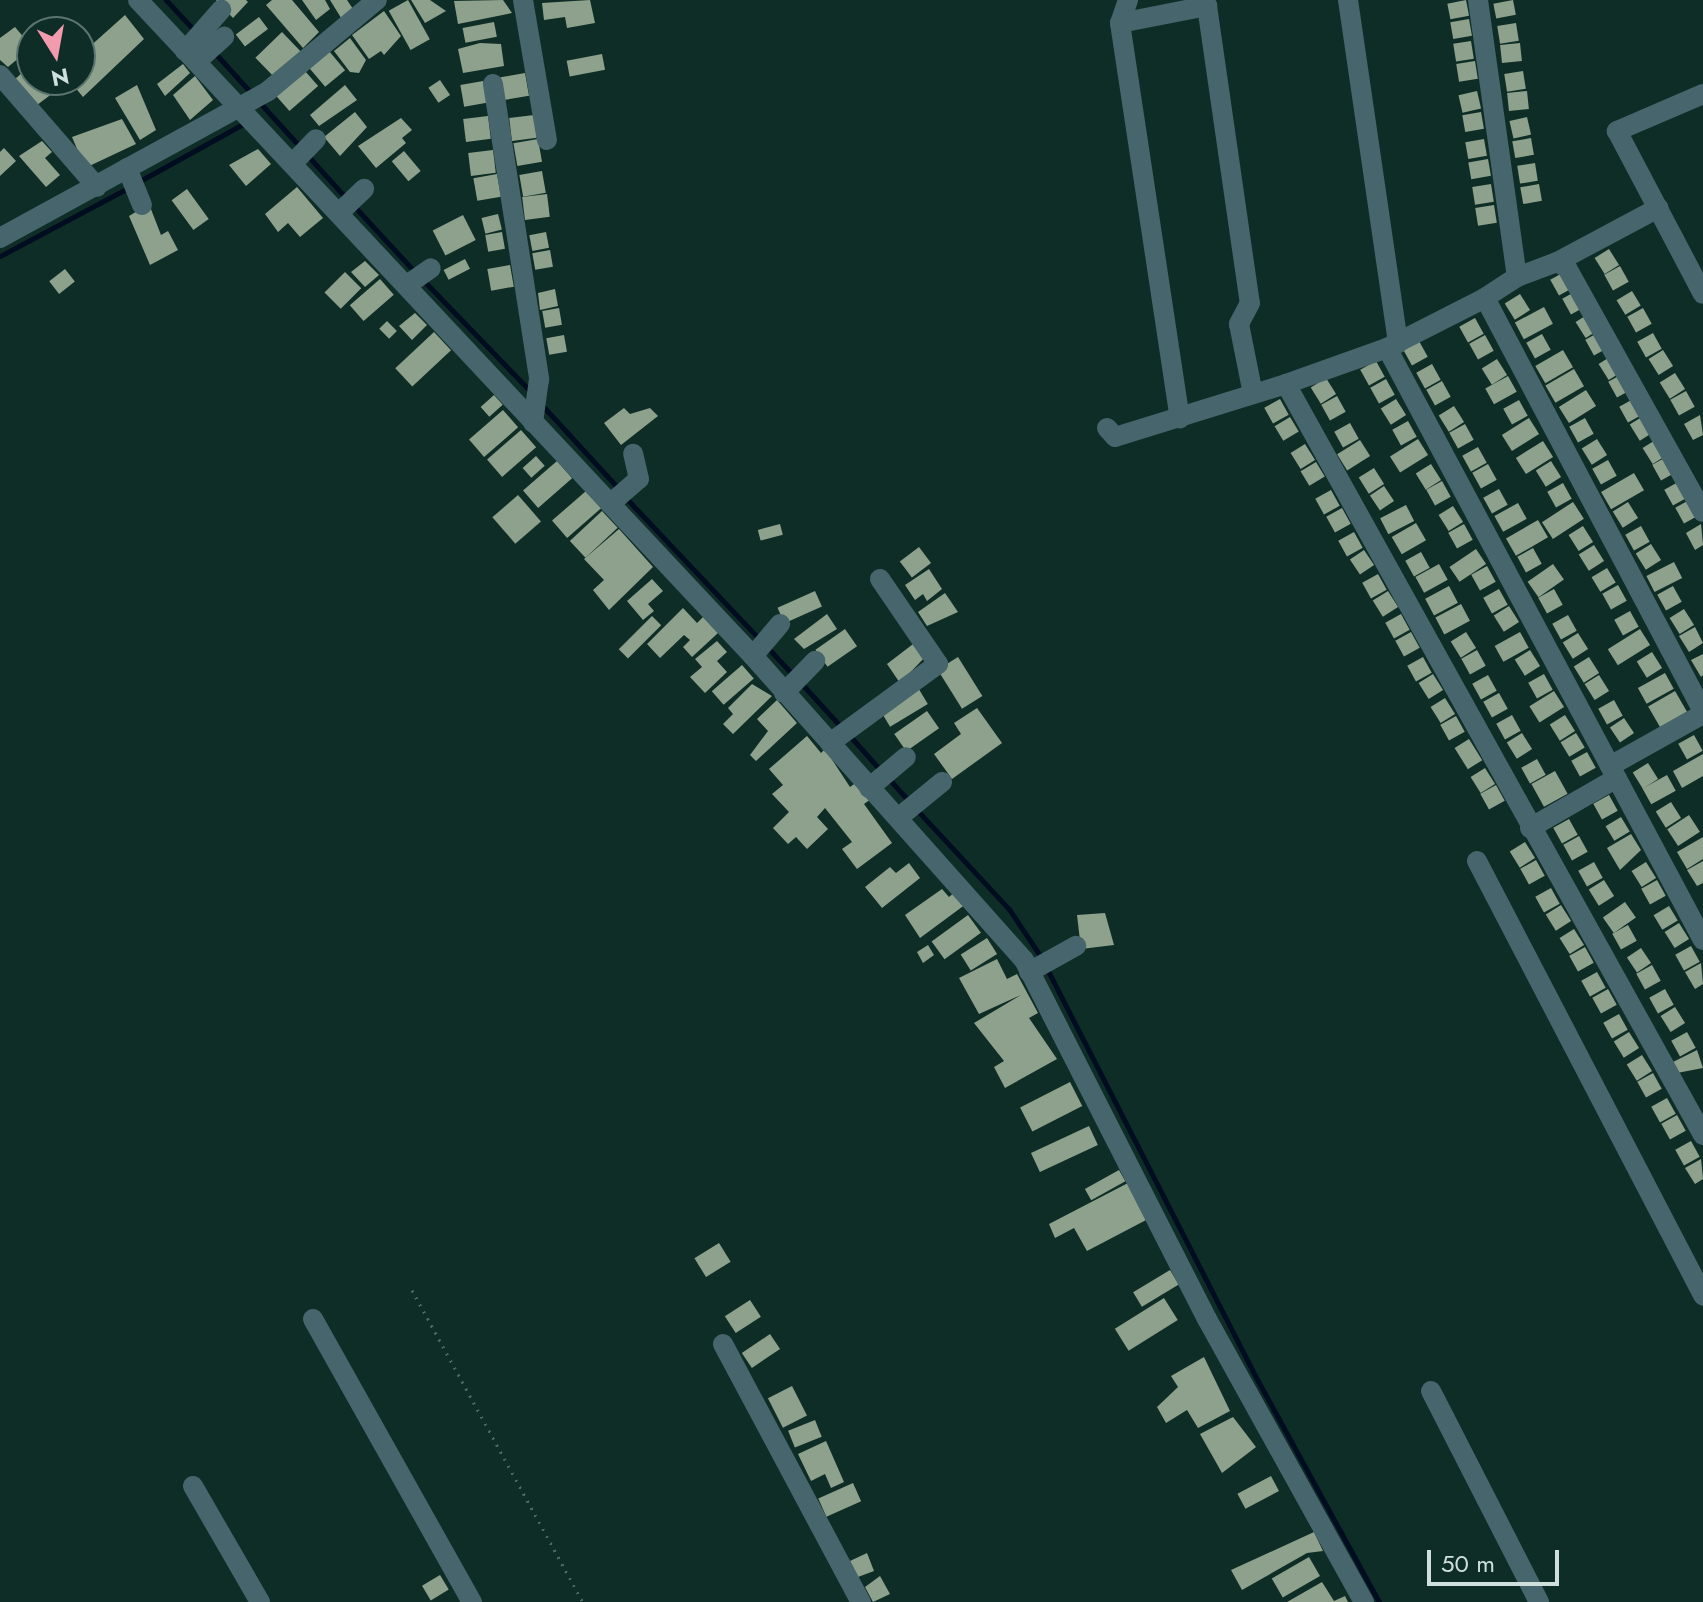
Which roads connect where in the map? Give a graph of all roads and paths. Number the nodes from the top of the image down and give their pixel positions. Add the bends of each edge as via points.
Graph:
1 (138, 0) edge
2 (377, 0) edge
3 (523, 0) edge
4 (1128, 0) edge
5 (1348, 0) edge
6 (1478, 0) edge
7 (1213, 3) edge
8 (221, 10) dead end
9 (1120, 23) junction
10 (204, 46) junction
11 (0, 75) edge
12 (493, 84) dead end
13 (1700, 102) edge
14 (244, 108) junction
15 (547, 140) dead end
16 (97, 187) junction
17 (1658, 208) junction
18 (0, 238) edge
19 (1557, 262) junction
20 (1517, 277) junction
21 (1703, 294) edge
22 (1485, 298) junction
23 (1393, 345) junction
24 (1286, 384) junction
25 (1253, 394) junction
26 (1180, 418) junction
27 (533, 422) junction
28 (1107, 428) dead end
29 (633, 454) dead end
30 (612, 502) junction
31 (1703, 512) edge
32 (880, 579) dead end
33 (1703, 712) edge
34 (840, 735) junction
35 (1614, 772) junction
36 (942, 782) dead end
37 (902, 815) junction
38 (1530, 828) junction
39 (1477, 861) dead end
40 (1703, 940) edge
41 (1067, 951) dead end
42 (1033, 970) junction
43 (1703, 1135) edge
44 (412, 1290) dead end
45 (1703, 1296) edge
46 (313, 1319) dead end
47 (723, 1344) dead end
48 (1431, 1391) dead end
49 (193, 1486) dead end
50 (260, 1602) edge
51 (472, 1602) edge
52 (583, 1602) edge
53 (861, 1602) edge
54 (1364, 1602) edge
55 (1539, 1602) edge

1 - 10 street
2 - 14 street
3 - 15 street
4 - 9 street
5 - 23 street
6 - 20 street
7 - 9 street
7 - 25 street via 1250,303 1239,324
8 - 10 street
9 - 26 street
10 - 14 street
11 - 16 street
12 - 27 street via 539,379
13 - 17 street via 1617,131
14 - 16 street via 134,185
14 - 27 street via 261,129 305,150 352,201 420,276
16 - 18 street
17 - 19 street
17 - 21 street
19 - 20 street
19 - 31 street via 1581,291
20 - 22 street
22 - 23 street
22 - 33 street
23 - 24 street
23 - 35 street
24 - 25 street
24 - 38 street
25 - 26 street
26 - 28 street via 1115,437
27 - 30 street
29 - 30 street via 635,483
30 - 34 street via 767,642
32 - 34 street via 938,662
33 - 35 street
34 - 37 street via 886,774
35 - 38 street
35 - 40 street
36 - 37 street
37 - 42 street
38 - 43 street
39 - 45 street
41 - 42 street
42 - 54 street via 1207,1319
44 - 52 path
46 - 51 street
47 - 53 street
48 - 55 street
49 - 50 street

